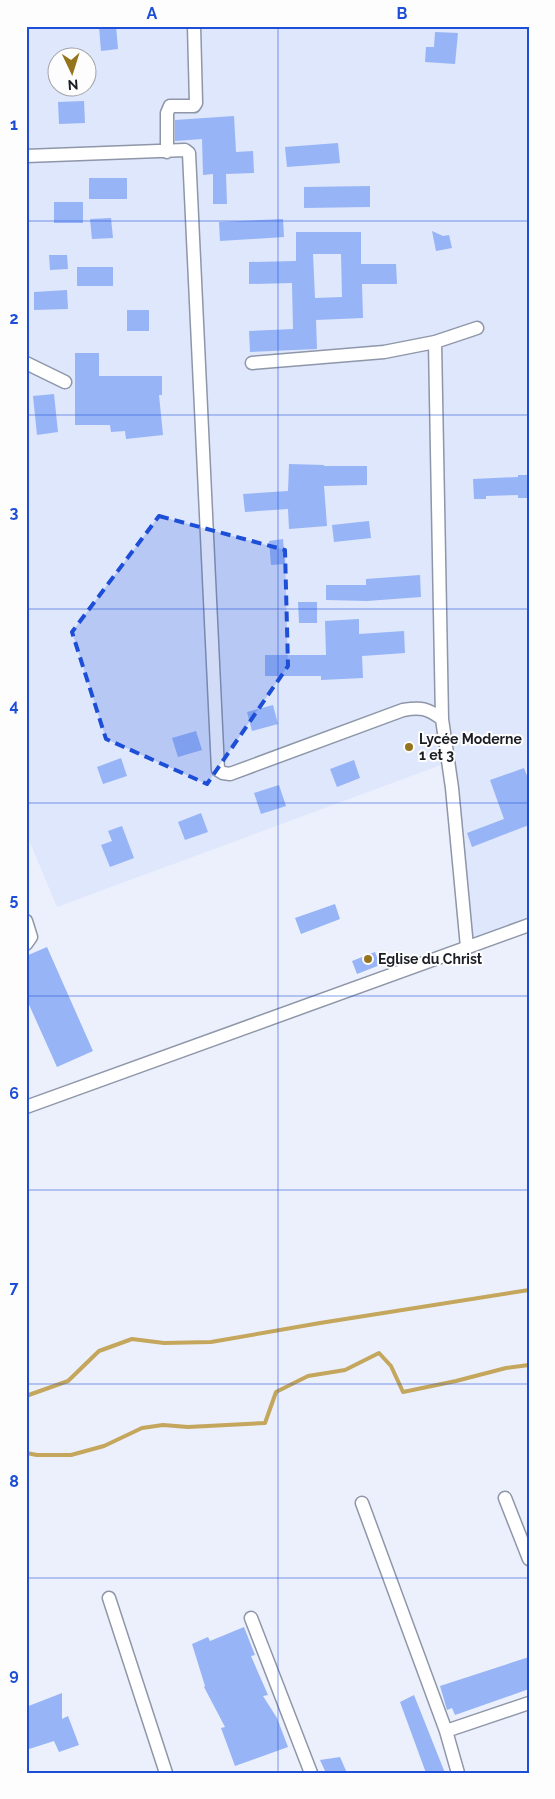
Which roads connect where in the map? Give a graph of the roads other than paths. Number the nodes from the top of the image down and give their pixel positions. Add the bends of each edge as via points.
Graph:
1 (194, 26) edge
2 (167, 152) junction
3 (26, 156) edge
4 (477, 328) dead end
5 (436, 342) junction
6 (26, 363) edge
7 (252, 363) dead end
8 (65, 382) dead end
9 (442, 719) junction
10 (26, 921) edge
11 (529, 925) edge
12 (26, 944) edge
13 (467, 947) junction
14 (26, 1107) edge
15 (505, 1498) dead end
16 (362, 1503) dead end
17 (529, 1559) edge
18 (109, 1598) dead end
19 (251, 1618) dead end
20 (529, 1703) edge
21 (446, 1731) junction
22 (166, 1773) edge
23 (311, 1773) edge
24 (458, 1773) edge

1 - 2 street via 196,103 194,106 170,106
2 - 3 street
2 - 9 street via 185,150 189,153 218,770 230,774 403,710 419,707
4 - 5 street
5 - 7 street via 384,352
5 - 9 street
6 - 8 street
9 - 13 street
10 - 12 street via 31,937
11 - 13 street
13 - 14 street
15 - 17 street
16 - 21 street
18 - 22 street
19 - 23 street
20 - 21 street
21 - 24 street

